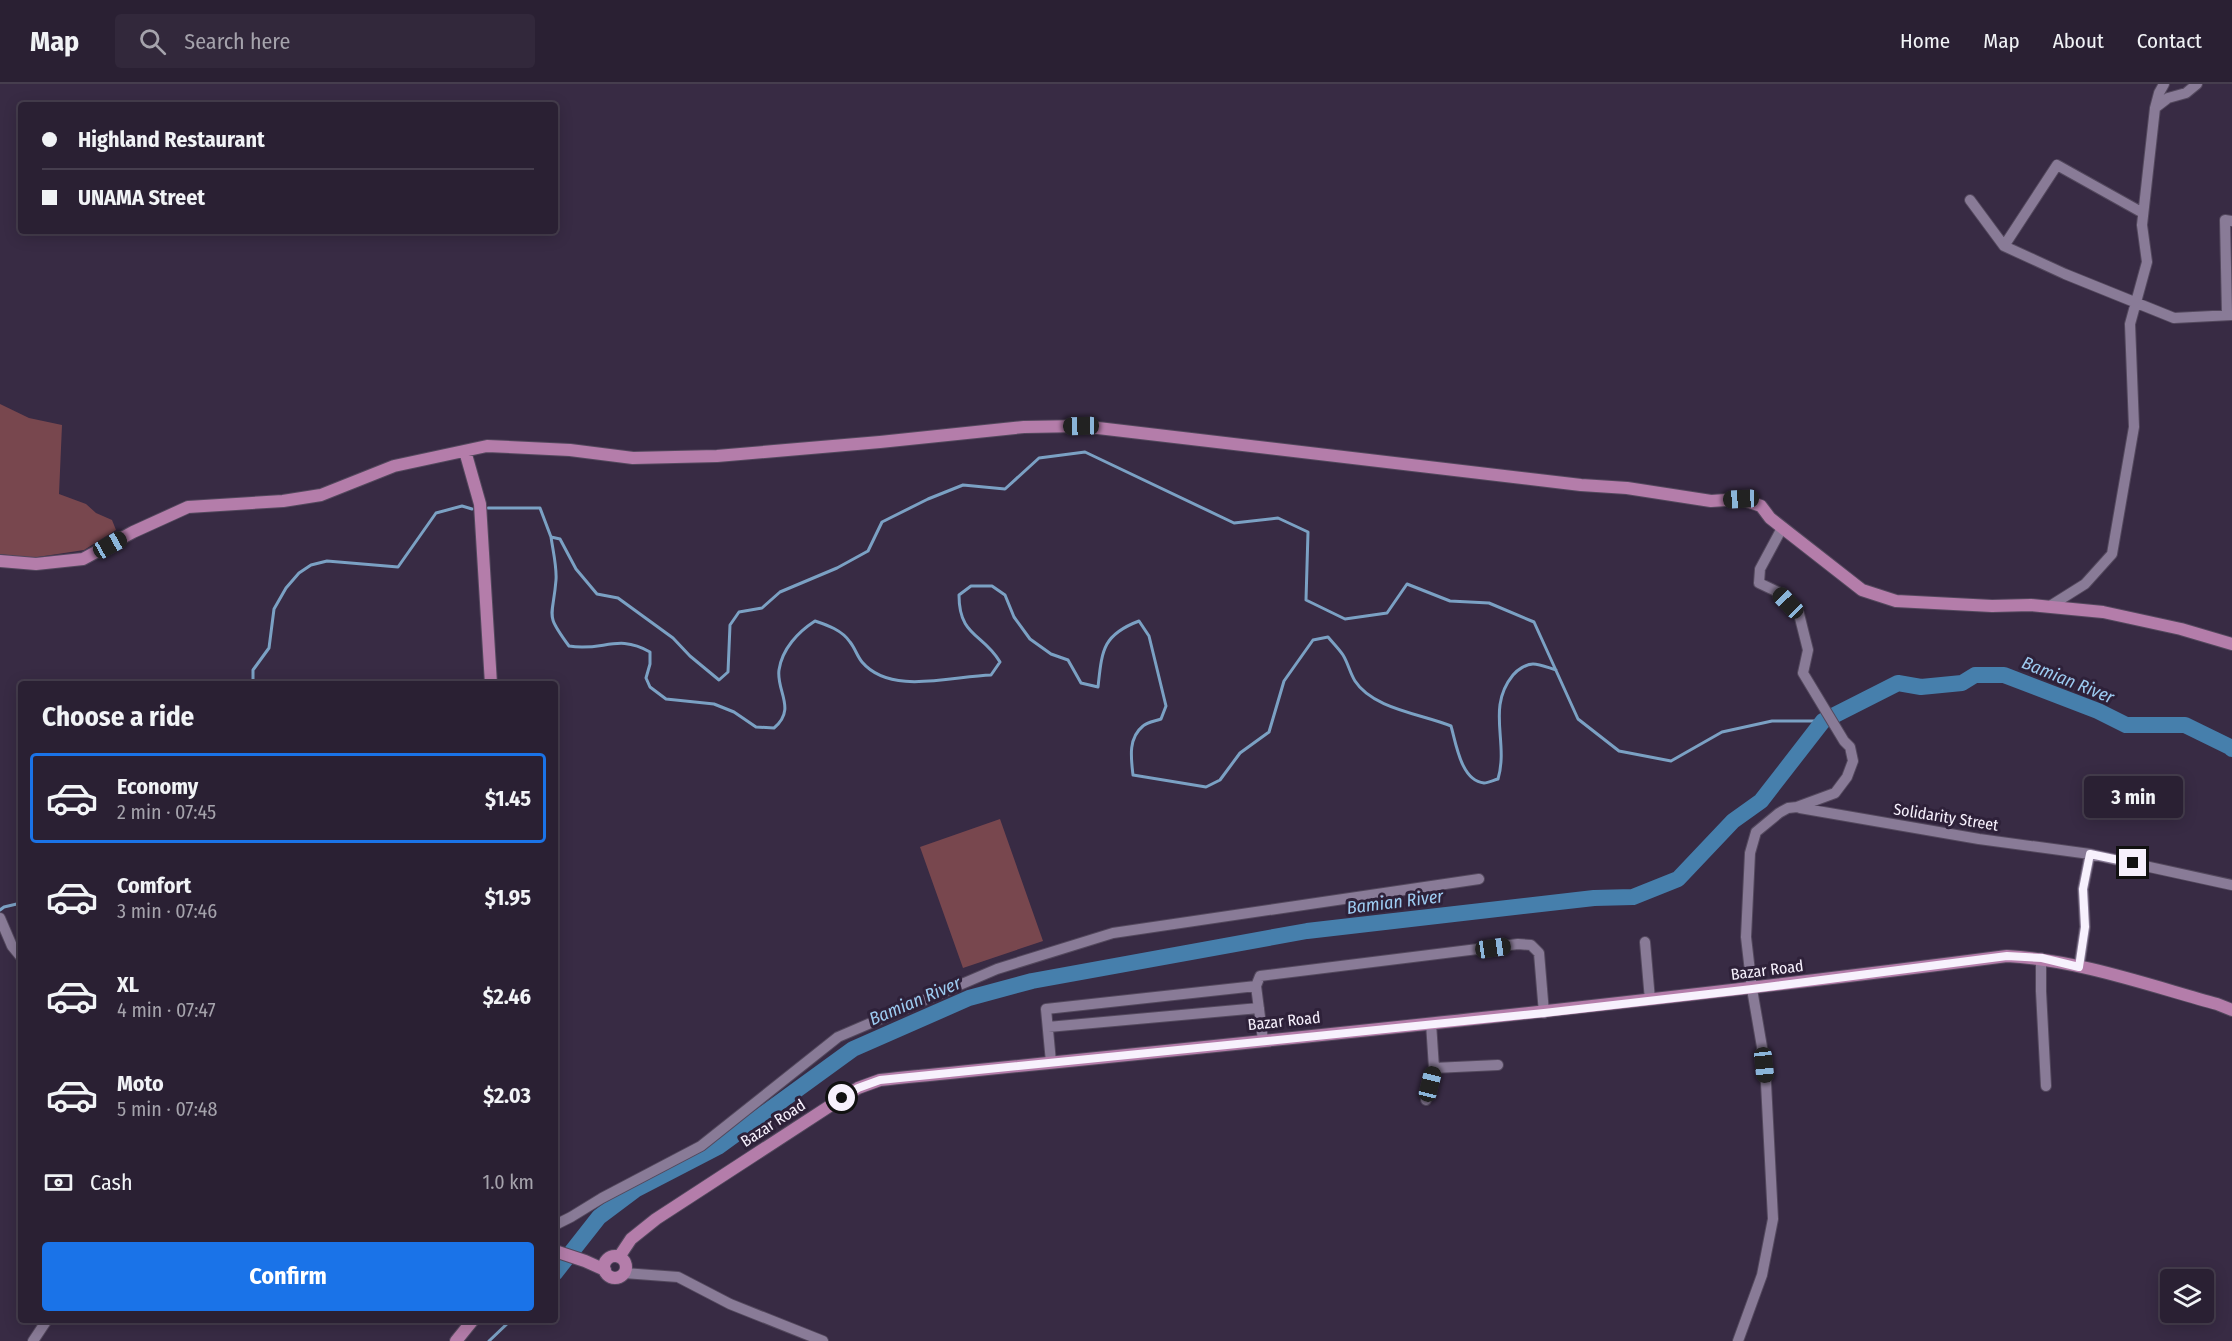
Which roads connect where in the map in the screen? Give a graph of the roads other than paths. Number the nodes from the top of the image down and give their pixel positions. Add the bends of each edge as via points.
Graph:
1 (2164, 84) edge
2 (2197, 84) edge
3 (2155, 108) junction
4 (1970, 200) dead end
5 (2143, 213) junction
6 (2232, 220) edge
7 (2004, 246) junction
8 (2136, 303) junction
9 (2230, 314) edge
10 (465, 451) junction
11 (1782, 528) junction
12 (0, 561) edge
13 (2050, 606) junction
14 (2232, 644) edge
15 (491, 681) edge
16 (1797, 807) junction
17 (2090, 854) junction
18 (1479, 879) dead end
19 (2232, 885) edge
20 (0, 918) edge
21 (1645, 942) dead end
22 (18, 953) edge
23 (2042, 958) junction
24 (2079, 967) junction
25 (1256, 986) junction
26 (1752, 989) junction
27 (1650, 1000) junction
28 (1259, 1008) junction
29 (2232, 1010) edge
30 (1544, 1013) junction
31 (1431, 1023) junction
32 (1048, 1027) junction
33 (1263, 1040) junction
34 (1051, 1062) junction
35 (1498, 1065) dead end
36 (1434, 1068) junction
37 (2046, 1086) dead end
38 (1426, 1100) dead end
39 (558, 1224) edge
40 (558, 1248) edge
41 (619, 1257) junction
42 (605, 1267) junction
43 (624, 1273) junction
44 (45, 1323) edge
45 (471, 1323) edge
46 (33, 1341) edge
47 (456, 1341) edge
48 (823, 1341) edge
49 (1738, 1341) edge

1 - 3 street
2 - 3 street
3 - 5 street
4 - 7 street
5 - 7 street via 2056,165
5 - 8 street via 2147,262
6 - 9 street via 2225,220
7 - 8 street
8 - 9 street via 2174,318
8 - 13 street via 2130,324 2134,427 2112,554 2085,584
10 - 11 main road via 487,446 633,458 717,456 1024,427 1081,426 1711,501 1741,499 1761,506
10 - 12 main road via 394,466 321,495 188,507 83,559 36,564
10 - 15 main road via 480,504
11 - 13 main road via 1862,590 1896,602
11 - 16 street via 1760,569 1759,583 1778,592 1799,614 1808,650 1803,673 1850,747 1853,761 1835,793
13 - 14 main road via 2103,612
16 - 17 street, Solidarity Street
16 - 26 street via 1779,813 1756,832 1750,853 1746,937
17 - 19 street, Solidarity Street
17 - 24 street via 2083,889 2085,927
18 - 39 street via 1113,933 997,969 838,1037 701,1146
20 - 22 street
21 - 27 street
23 - 24 main road, Bazar Road
23 - 26 main road, Bazar Road via 2007,956
23 - 37 street
24 - 29 main road, Bazar Road
25 - 28 street
25 - 30 street via 1260,976 1531,945 1539,953
25 - 32 street via 1046,1009
26 - 27 main road, Bazar Road
26 - 49 street via 1766,1083 1773,1219 1762,1275
27 - 30 main road, Bazar Road
28 - 32 street
28 - 33 street
30 - 31 main road, Bazar Road
31 - 33 main road, Bazar Road
31 - 36 street
32 - 34 street
33 - 34 main road, Bazar Road
34 - 41 main road, Bazar Road via 880,1080 858,1088 656,1219 631,1239
35 - 36 street
36 - 38 street
40 - 42 main road
41 - 42 main road via 613,1257
41 - 43 main road via 625,1264
42 - 43 main road via 608,1275 614,1277
43 - 48 street via 678,1277 730,1304
44 - 46 street
45 - 47 main road

